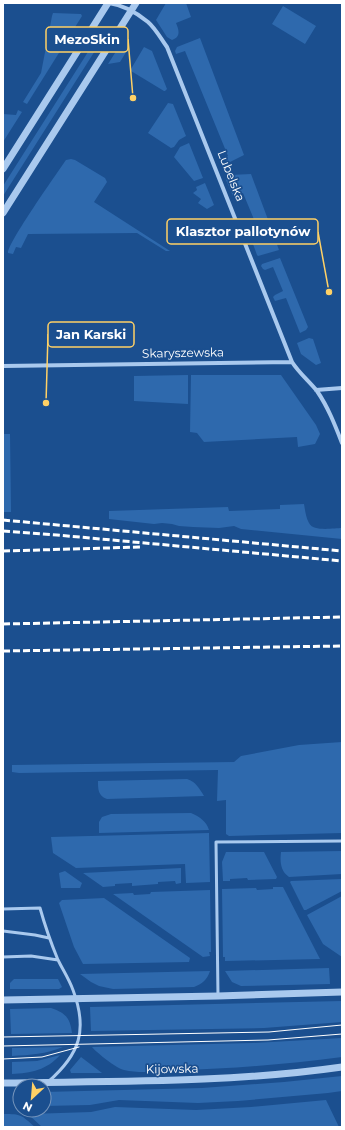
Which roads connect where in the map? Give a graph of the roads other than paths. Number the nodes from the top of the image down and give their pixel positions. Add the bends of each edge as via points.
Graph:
1 (109, 3) edge
2 (136, 3) edge
3 (131, 11) junction
4 (3, 169) edge
5 (3, 213) edge
6 (292, 362) junction
7 (3, 366) edge
8 (342, 388) edge
9 (316, 390) junction
10 (342, 442) edge
11 (342, 841) edge
12 (3, 910) edge
13 (3, 931) edge
14 (49, 938) junction
15 (3, 957) edge
16 (58, 960) junction
17 (342, 992) edge
18 (218, 996) junction
19 (76, 998) junction
20 (3, 1000) edge
21 (342, 1067) edge
22 (52, 1078) edge
23 (52, 1083) edge

1 - 3 street, Lubelska
1 - 4 street
2 - 3 street
3 - 5 street
3 - 6 street, Lubelska via 149,23 167,47
6 - 7 street, Skaryszewska
6 - 9 street, Lubelska
8 - 9 street
9 - 10 street, Lubelska via 334,421
11 - 18 lane via 216,842
12 - 14 lane via 40,908
13 - 14 lane
14 - 16 lane
15 - 16 lane via 31,956
16 - 19 lane
17 - 18 street
18 - 19 street
19 - 20 street
19 - 22 lane via 81,1020 77,1047 67,1064
21 - 23 street, Kijowska via 224,1078

